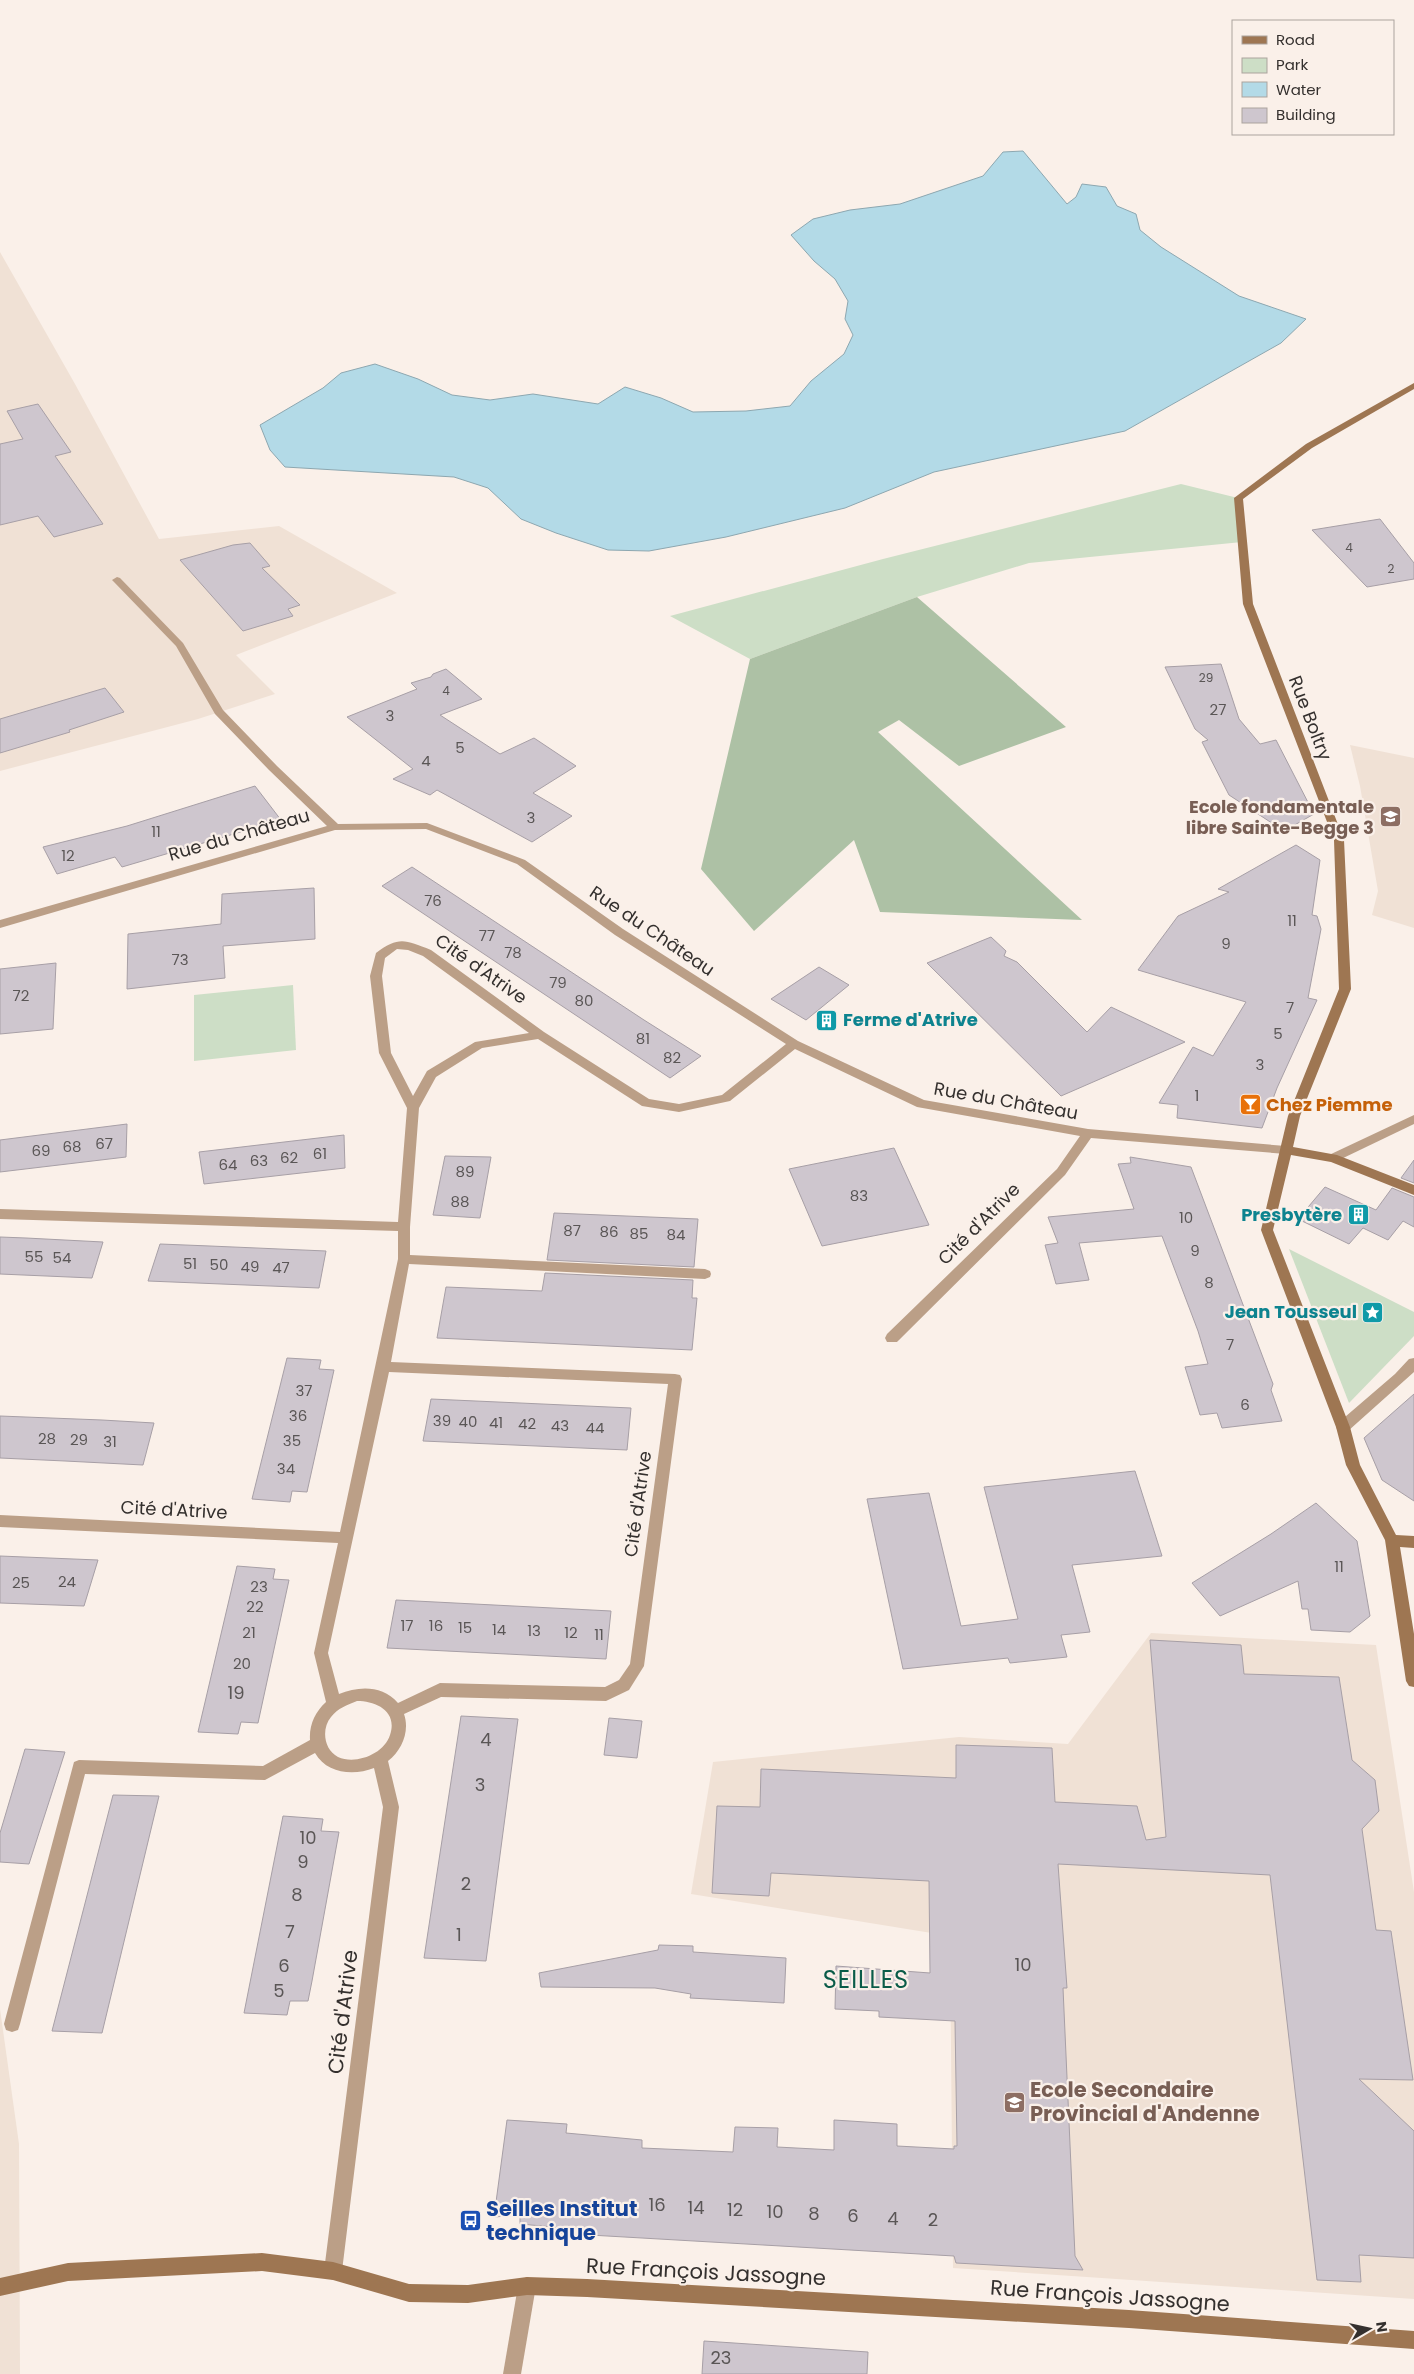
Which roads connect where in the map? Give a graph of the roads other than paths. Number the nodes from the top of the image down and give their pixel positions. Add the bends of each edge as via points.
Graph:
1 (1414, 386) edge
2 (117, 580) dead end
3 (336, 827) junction
4 (0, 924) edge
5 (540, 1035) junction
6 (794, 1044) junction
7 (413, 1108) junction
8 (1414, 1119) edge
9 (1088, 1133) junction
10 (1286, 1150) junction
11 (1333, 1158) junction
12 (1414, 1190) edge
13 (0, 1214) edge
14 (404, 1227) junction
15 (404, 1259) junction
16 (705, 1274) dead end
17 (892, 1338) dead end
18 (1414, 1363) edge
19 (383, 1367) junction
20 (1343, 1427) junction
21 (0, 1521) edge
22 (346, 1538) junction
23 (1392, 1540) junction
24 (1414, 1542) edge
25 (1414, 1681) edge
26 (334, 1703) junction
27 (395, 1711) junction
28 (318, 1744) junction
29 (380, 1759) junction
30 (12, 2024) dead end
31 (333, 2271) junction
32 (527, 2286) junction
33 (0, 2288) edge
34 (1414, 2340) edge
35 (512, 2374) edge

1 - 10 street, Rue Boltry via 1309,446 1238,498 1248,604 1339,840 1344,989 1294,1116
2 - 3 street via 180,644 219,712
3 - 4 street, Rue du Château
3 - 6 street, Rue du Château via 427,826 521,862 619,932
5 - 6 street, Cité d'Atrive via 646,1102 678,1108 726,1098
5 - 7 street via 479,1045 431,1074
5 - 7 street, Cité d'Atrive via 427,953 395,944 380,956 376,976 378,995 385,1053
6 - 9 street, Rue du Château via 920,1104
7 - 14 street
8 - 11 street
9 - 10 street, Rue du Château
9 - 17 street, Cité d'Atrive via 1061,1172
10 - 11 street
10 - 20 street via 1267,1230
11 - 12 street
13 - 14 street
14 - 15 street
15 - 16 street
15 - 19 street
18 - 20 street
19 - 22 street
19 - 27 street, Cité d'Atrive via 675,1379 637,1666 624,1685 606,1694 440,1690
20 - 23 street via 1353,1464
21 - 22 street, Cité d'Atrive
22 - 26 street via 321,1653
23 - 24 street
23 - 25 street
26 - 27 street via 344,1697 368,1694 388,1703
26 - 28 street via 318,1722
27 - 29 street via 400,1731 390,1751
28 - 29 street via 324,1754 343,1766 356,1767
28 - 30 street via 265,1774 79,1767
29 - 31 street, Cité d'Atrive via 391,1807
31 - 32 street, Rue François Jassogne via 409,2293 468,2294
31 - 33 street, Rue François Jassogne via 262,2262 68,2272
32 - 34 street, Rue François Jassogne via 1110,2318
32 - 35 street

